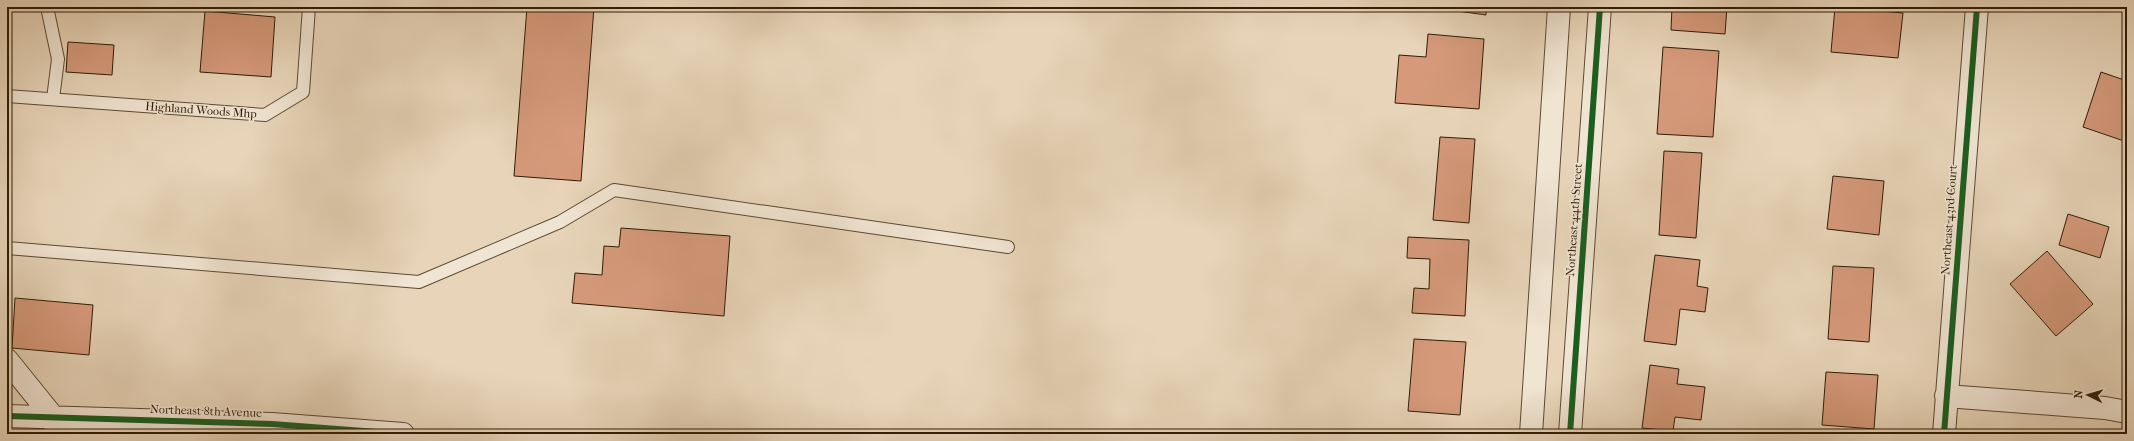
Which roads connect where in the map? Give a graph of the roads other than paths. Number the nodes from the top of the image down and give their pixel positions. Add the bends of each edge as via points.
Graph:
1 (47, 7) edge
2 (309, 7) edge
3 (1559, 7) edge
4 (1600, 7) edge
5 (1977, 7) edge
6 (7, 96) edge
7 (53, 99) junction
8 (1008, 247) dead end
9 (7, 248) edge
10 (7, 360) edge
11 (1946, 396) junction
12 (2127, 412) edge
13 (7, 416) edge
14 (55, 425) edge
15 (272, 429) edge
16 (403, 434) edge
17 (1530, 434) edge
18 (1570, 434) edge
19 (1944, 434) edge

1 - 7 lane via 58,59
2 - 7 lane, Highland Woods Mhp via 303,92 265,115
3 - 17 street
4 - 18 street, Northeast 44th Street
5 - 11 street, Northeast 43rd Court
6 - 7 lane, Highland Woods Mhp
8 - 9 lane via 614,190 560,222 418,282
10 - 14 street
11 - 12 street via 2106,408
11 - 19 street, Northeast 43rd Court
13 - 14 street, Northeast 8th Avenue
14 - 15 street, Northeast 8th Avenue
15 - 16 street, Northeast 8th Avenue

